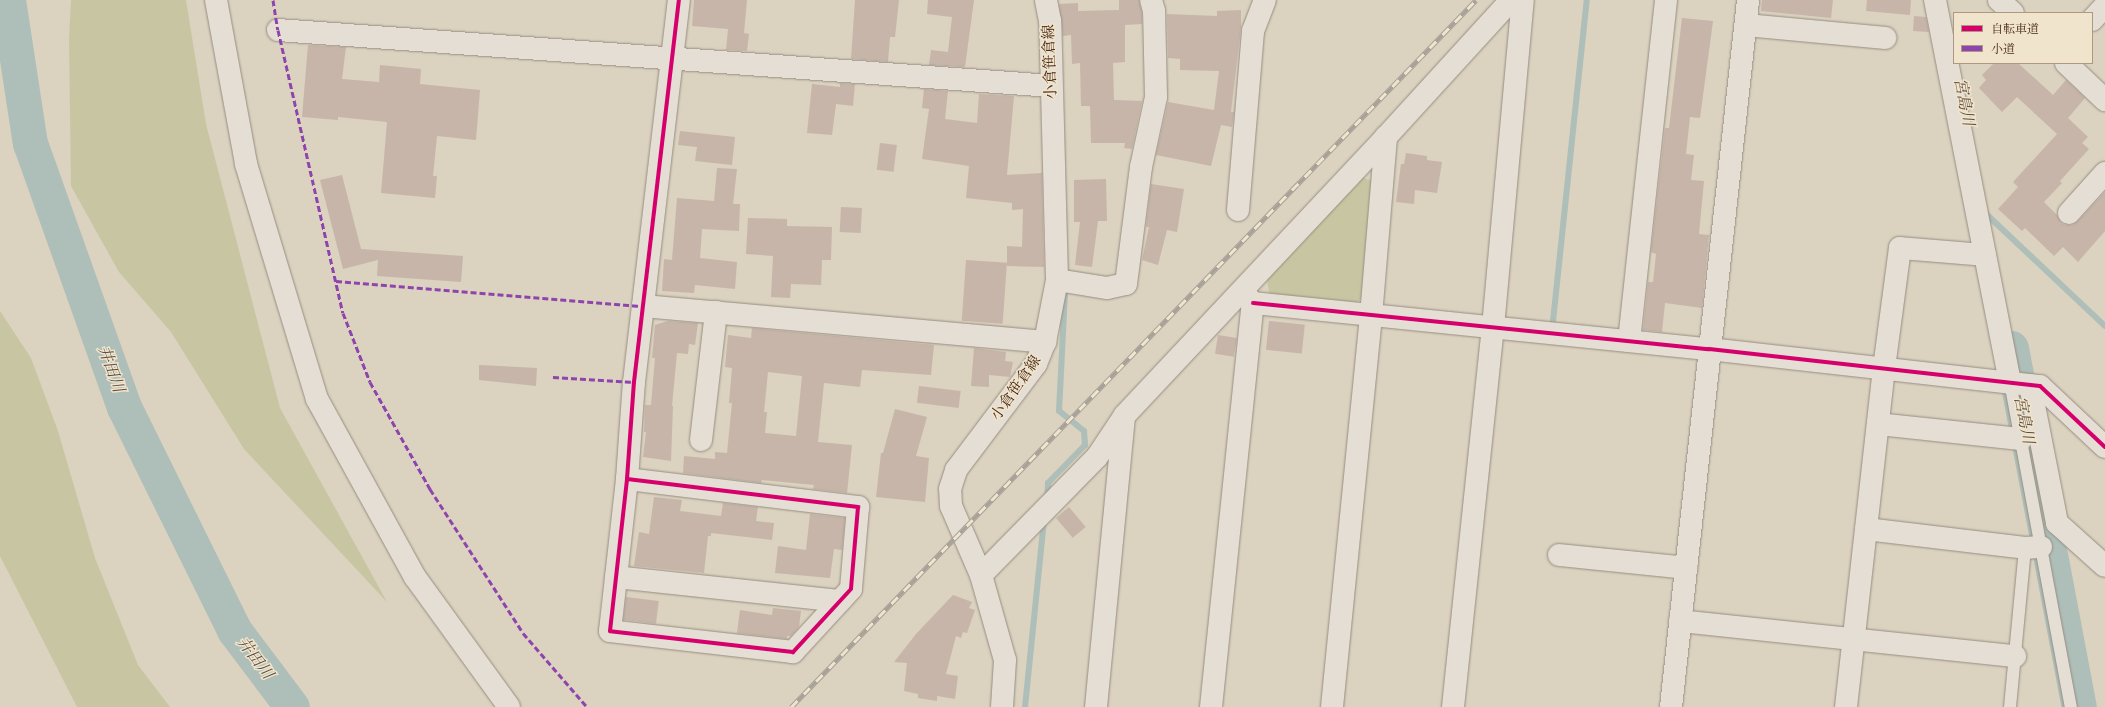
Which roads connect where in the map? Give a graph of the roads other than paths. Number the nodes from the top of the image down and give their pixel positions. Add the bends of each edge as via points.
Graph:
1 (216, 0) edge
2 (679, 0) edge
3 (1046, 0) edge
4 (1151, 0) edge
5 (1265, 0) edge
6 (1512, 0) edge
7 (1523, 0) edge
8 (1666, 0) edge
9 (1748, 0) edge
10 (1935, 0) edge
11 (1999, 0) edge
12 (2105, 6) edge
13 (2012, 12) edge
14 (2093, 19) edge
15 (1746, 25) junction
16 (278, 30) dead end
17 (1885, 38) dead end
18 (673, 58) junction
19 (2067, 64) edge
20 (1051, 86) junction
21 (2105, 100) edge
22 (1386, 137) junction
23 (2105, 173) edge
24 (1238, 210) dead end
25 (2069, 213) dead end
26 (1985, 255) junction
27 (1057, 280) junction
28 (1248, 297) junction
29 (643, 306) junction
30 (716, 312) junction
31 (1372, 316) junction
32 (1493, 327) junction
33 (1629, 341) junction
34 (1045, 342) junction
35 (1709, 349) junction
36 (1884, 368) junction
37 (2020, 384) junction
38 (1125, 414) junction
39 (1878, 424) junction
40 (2021, 439) junction
41 (701, 440) dead end
42 (2105, 447) edge
43 (627, 479) junction
44 (1866, 529) junction
45 (2033, 548) junction
46 (1559, 555) dead end
47 (2105, 566) edge
48 (1686, 568) junction
49 (981, 575) junction
50 (616, 577) junction
51 (840, 601) junction
52 (1680, 621) junction
53 (1853, 640) junction
54 (2015, 656) junction
55 (510, 707) edge
56 (1002, 707) edge
57 (1096, 707) edge
58 (1211, 707) edge
59 (1332, 707) edge
60 (1453, 707) edge
61 (1671, 707) edge
62 (1846, 707) edge
63 (2010, 707) edge
64 (2071, 707) edge

1 - 55 street via 246,164 317,399 415,576
2 - 18 street
3 - 20 street, 小倉笹倉線 via 1050,21
4 - 27 street via 1154,11 1156,97 1141,167 1126,284 1107,288
5 - 24 street via 1253,30
6 - 22 street
7 - 32 street
8 - 33 street
9 - 15 street
10 - 26 street
11 - 13 street
12 - 14 street
15 - 17 street
15 - 35 street
16 - 18 street
18 - 20 street
18 - 29 street
19 - 21 street
20 - 27 street, 小倉笹倉線
22 - 28 street
22 - 31 street
23 - 25 street
26 - 36 street via 1900,248
26 - 37 street
27 - 34 street, 小倉笹倉線
28 - 31 street
28 - 38 street
28 - 58 street
29 - 30 street
29 - 43 street
30 - 34 street
30 - 41 street
31 - 32 street
31 - 59 street
32 - 33 street
32 - 60 street
33 - 35 street
34 - 49 street, 小倉笹倉線 via 1036,364 956,470 950,489 951,506
35 - 36 street
35 - 48 street
36 - 37 street
36 - 39 street
37 - 40 lane
37 - 42 street via 2040,386
37 - 47 street via 2056,523
38 - 49 street via 1097,457
38 - 57 street
39 - 40 street
39 - 44 street
40 - 45 lane
43 - 50 street
43 - 51 street via 858,507 851,588
44 - 45 street
44 - 53 street
45 - 54 lane
45 - 64 lane
46 - 48 street
48 - 52 street
49 - 56 street, 小倉笹倉線 via 1005,660
50 - 51 street
50 - 51 street via 610,631 793,652
52 - 53 street
52 - 61 street
53 - 54 street
53 - 62 street
54 - 63 lane

